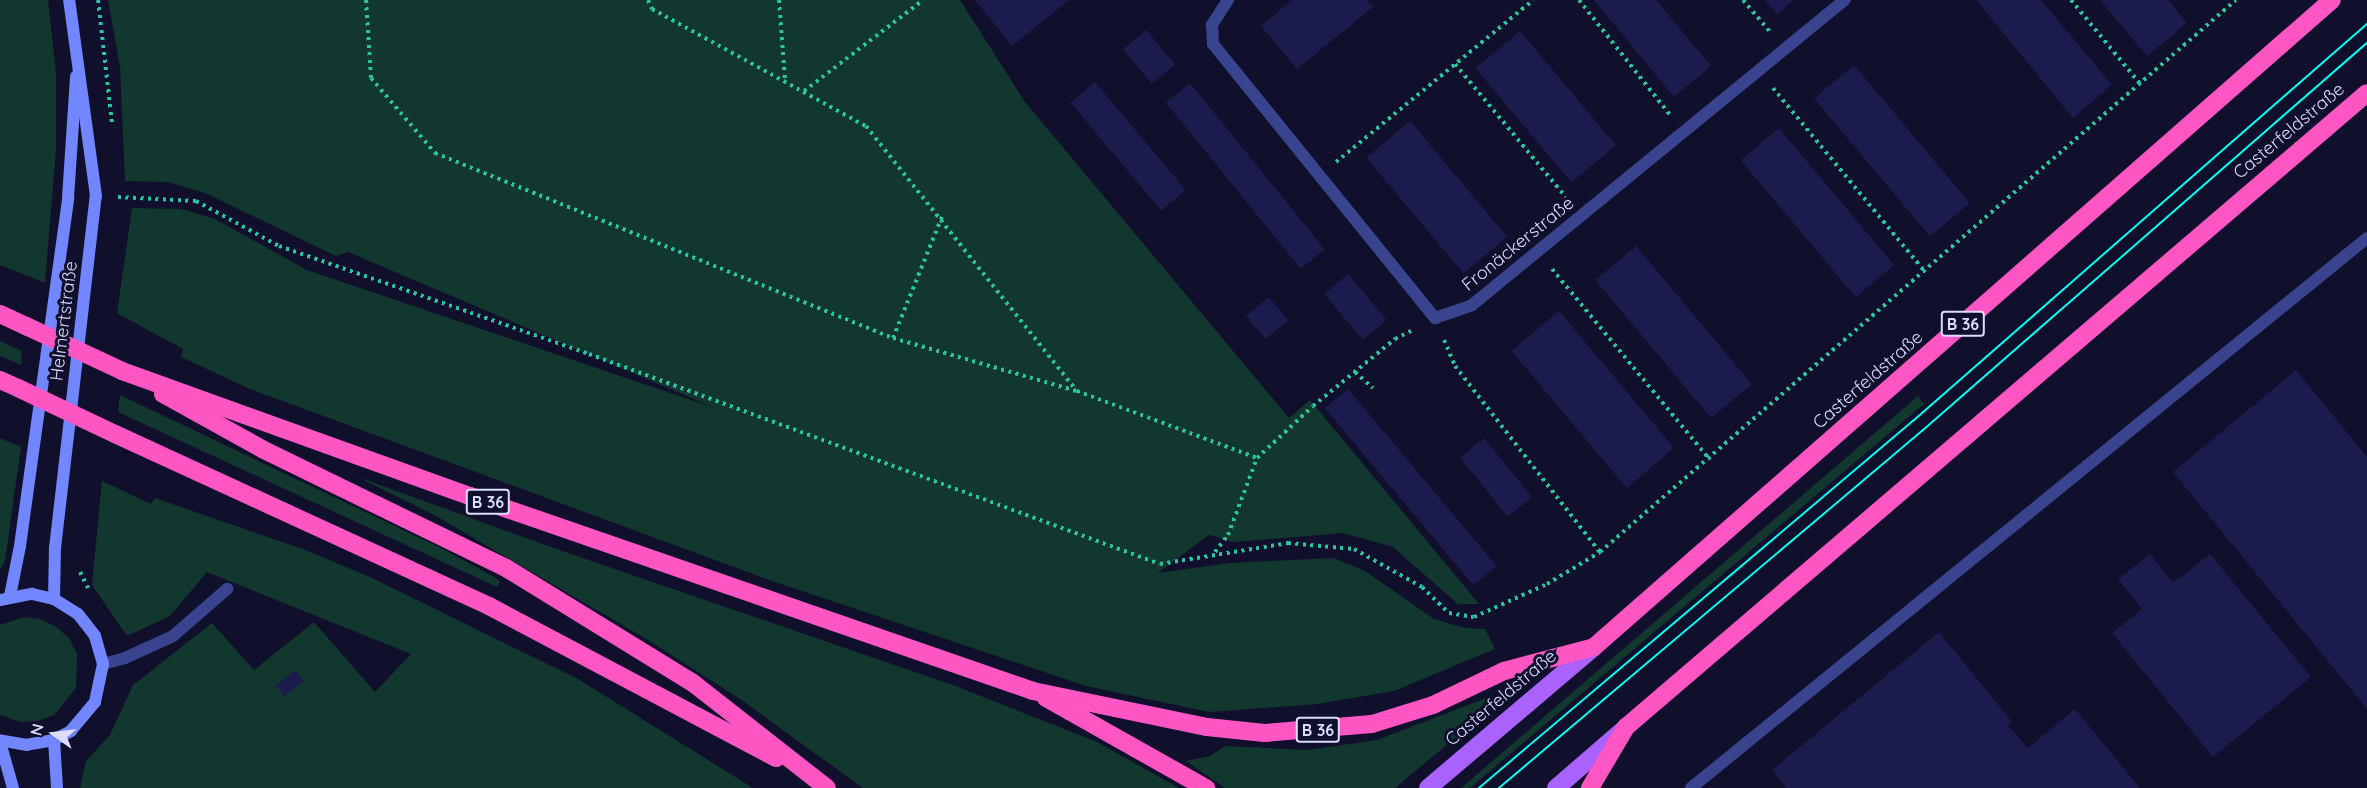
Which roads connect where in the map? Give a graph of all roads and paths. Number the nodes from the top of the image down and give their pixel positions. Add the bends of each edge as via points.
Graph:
1 (69, 0) edge
2 (366, 0) edge
3 (648, 0) edge
4 (779, 0) edge
5 (923, 0) edge
6 (1228, 0) edge
7 (1533, 0) edge
8 (1579, 0) edge
9 (1743, 0) edge
10 (1845, 0) edge
11 (2071, 0) edge
12 (2236, 0) edge
13 (2332, 0) edge
14 (78, 47) junction
15 (1785, 50) junction
16 (1455, 64) junction
17 (1759, 71) junction
18 (785, 80) junction
19 (2141, 85) junction
20 (804, 91) junction
21 (2367, 93) edge
22 (1683, 132) junction
23 (1319, 177) junction
24 (96, 196) junction
25 (1581, 216) junction
26 (942, 217) junction
27 (2367, 238) edge
28 (1538, 252) junction
29 (1925, 272) junction
30 (0, 314) edge
31 (1435, 318) junction
32 (893, 338) junction
33 (122, 371) junction
34 (1355, 372) junction
35 (0, 380) edge
36 (1373, 388) dead end
37 (1077, 391) junction
38 (1257, 458) junction
39 (1710, 460) junction
40 (1600, 552) junction
41 (1215, 553) junction
42 (227, 589) dead end
43 (5, 598) edge
44 (54, 599) junction
45 (1594, 647) junction
46 (103, 664) junction
47 (1033, 691) junction
48 (1626, 727) junction
49 (54, 740) junction
50 (0, 741) edge
51 (820, 783) edge
52 (13, 788) edge
53 (57, 788) edge
54 (1206, 788) edge
55 (1428, 788) edge
56 (1556, 788) edge
57 (1590, 788) edge
58 (1691, 788) edge

1 - 14 street, Helmertstraße
2 - 32 path via 371,78 435,153
3 - 18 path via 652,9
4 - 18 path
5 - 20 path
6 - 23 street via 1212,25 1213,44
7 - 16 path
8 - 22 path
9 - 15 path
10 - 15 street, Fronäckerstraße
11 - 19 path
12 - 19 path
13 - 45 highway, Casterfeldstraße / B 36
14 - 24 street, Helmertstraße
14 - 43 street, Helmertstraße via 68,198 20,546
15 - 17 street, Fronäckerstraße
16 - 23 path
16 - 25 path
17 - 22 street, Fronäckerstraße
17 - 29 path
18 - 20 path
19 - 29 path
20 - 26 path via 866,126
21 - 48 highway, Casterfeldstraße
22 - 25 street, Fronäckerstraße
23 - 31 street
24 - 41 path via 196,201 279,246 589,354 1160,564
24 - 44 street, Helmertstraße via 56,548
25 - 28 street, Fronäckerstraße
26 - 32 path
26 - 37 path
27 - 58 street
28 - 31 street, Fronäckerstraße via 1472,305
28 - 39 path
29 - 39 path
30 - 33 highway, B 36, bridge
31 - 34 path via 1395,339
31 - 40 path via 1455,366
32 - 37 path
33 - 47 highway, B 36
33 - 51 highway, B 36 via 264,450 506,568 693,682
34 - 36 path
34 - 38 path
35 - 51 highway, B 36, bridge via 489,606
37 - 38 path
38 - 41 path via 1228,535
39 - 40 path
40 - 41 path via 1547,584 1474,617 1449,613 1422,587 1354,549 1288,543
42 - 46 street via 173,636
43 - 44 street, Helmertstraße via 32,594
44 - 46 street, Helmertstraße via 78,614 95,636
45 - 47 highway, B 36 via 1504,671 1433,705 1372,724 1306,731 1265,733 1207,727
45 - 55 main road, Casterfeldstraße
46 - 49 street, Helmertstraße via 95,702 85,718
47 - 54 highway, B 36
48 - 56 main road, Casterfeldstraße
48 - 57 highway
49 - 50 street, Helmertstraße via 27,745
49 - 53 street
50 - 52 street, Helmertstraße

